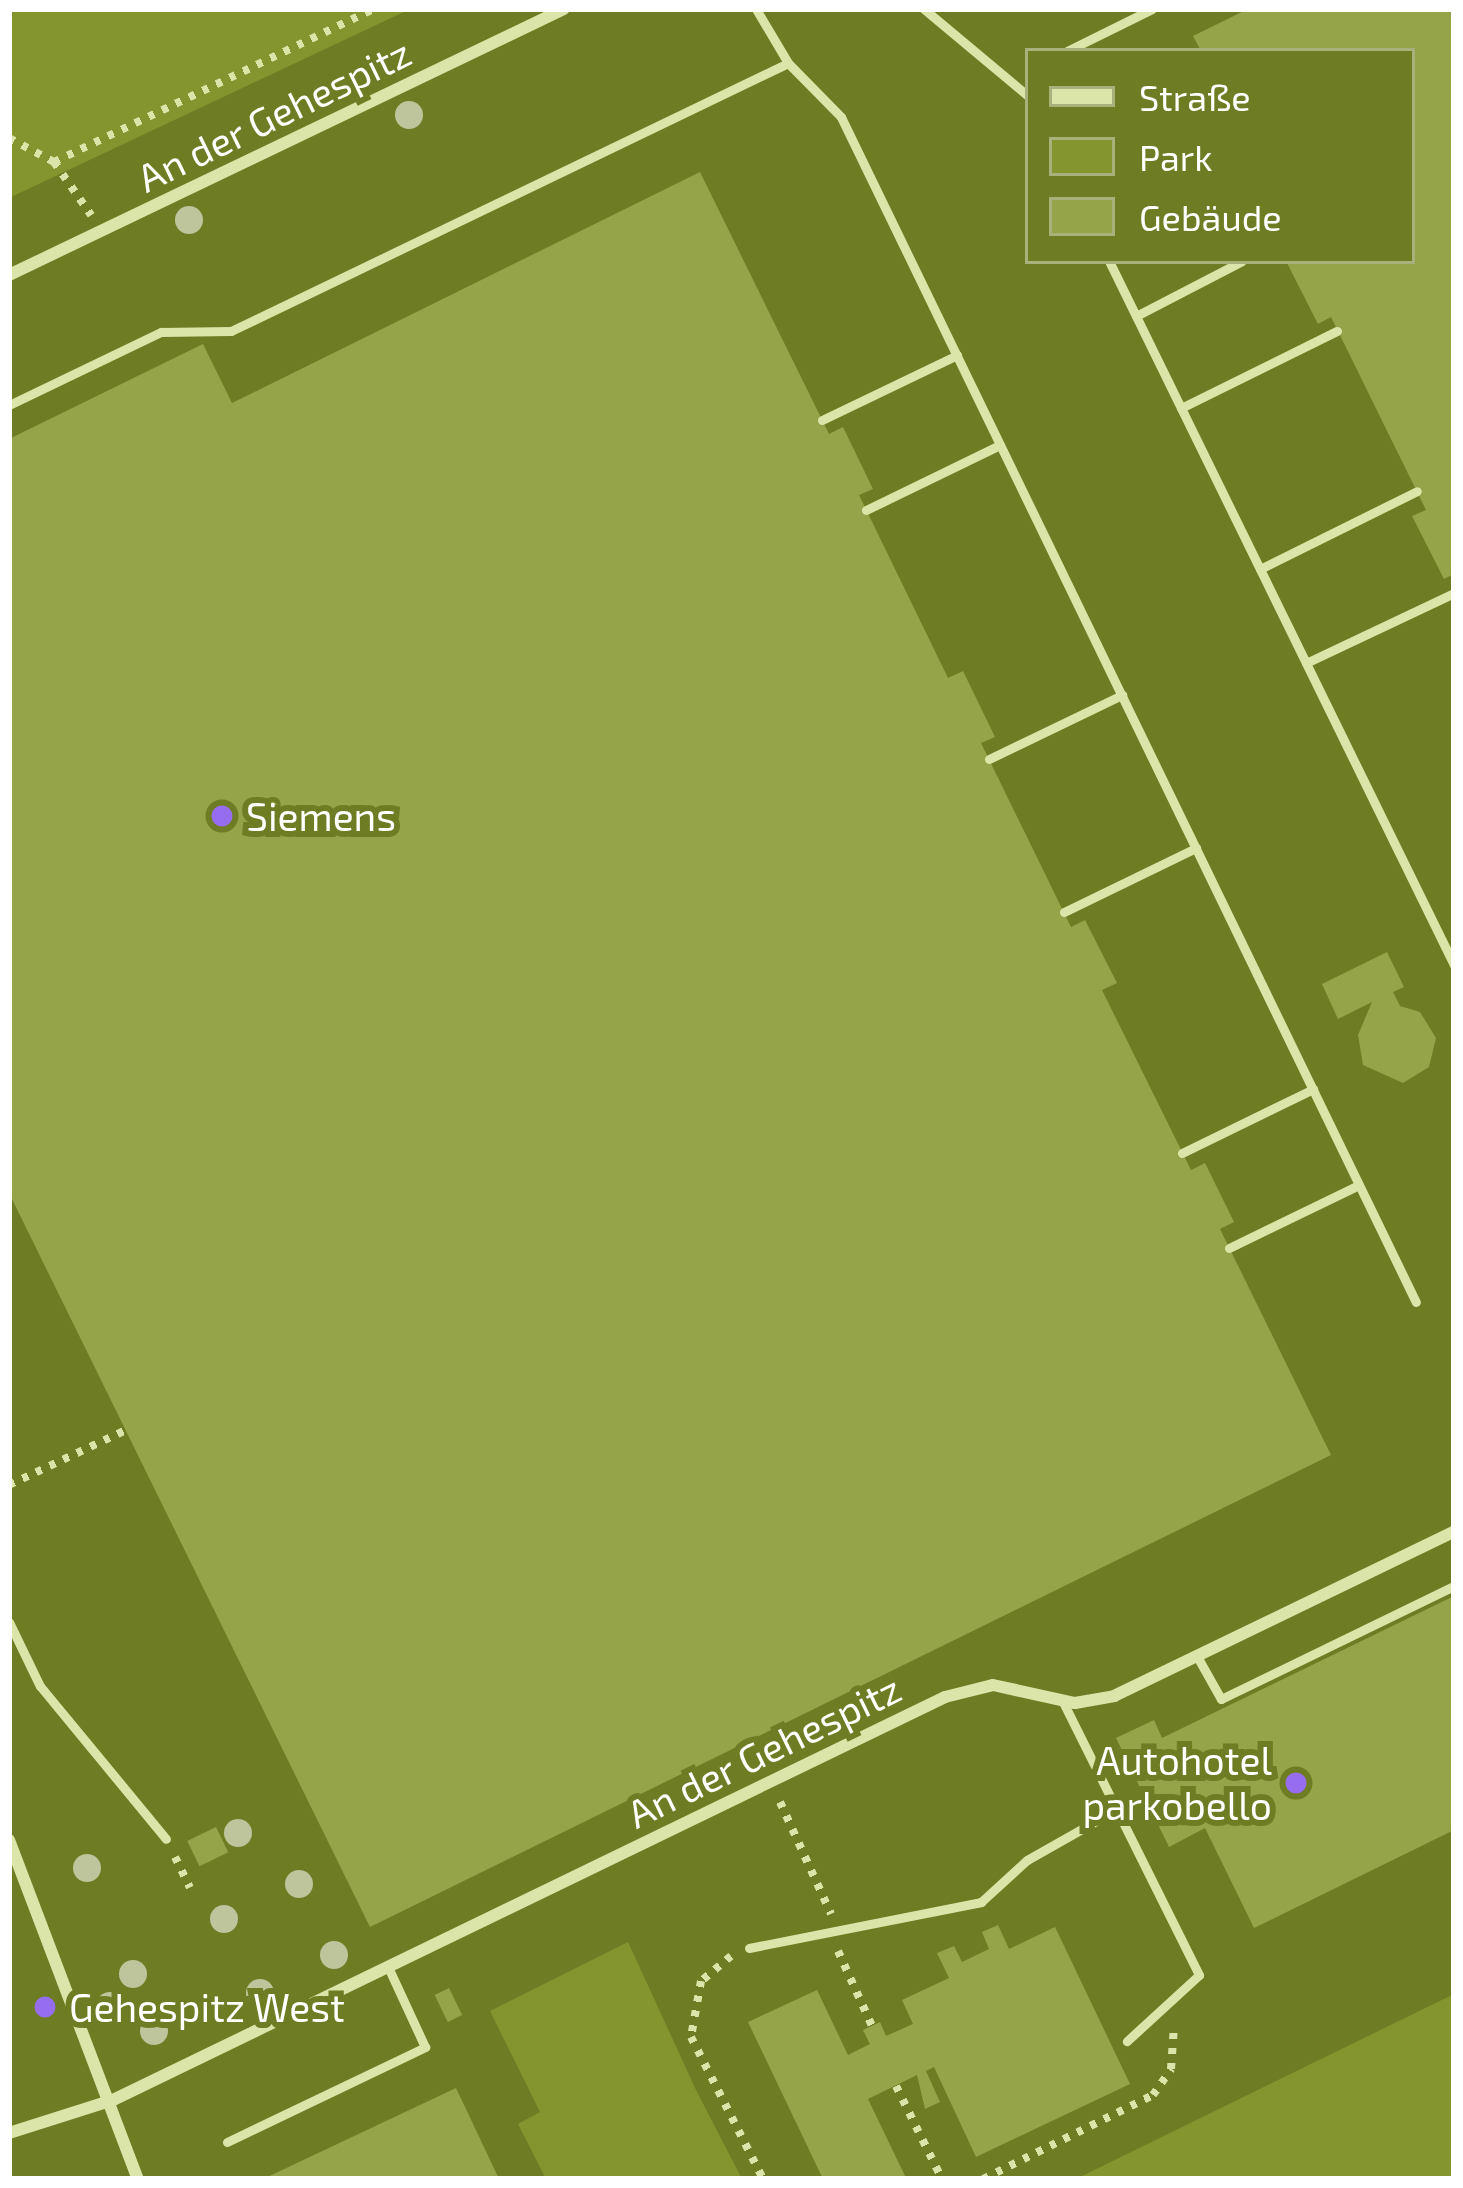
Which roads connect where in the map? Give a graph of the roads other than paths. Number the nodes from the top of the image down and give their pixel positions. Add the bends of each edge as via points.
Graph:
1 (564, 9) edge
2 (756, 9) edge
3 (924, 9) edge
4 (1152, 9) edge
5 (1072, 48) edge
6 (788, 64) junction
7 (1025, 89) edge
8 (1110, 264) edge
9 (1236, 264) edge
10 (9, 274) edge
11 (1136, 316) junction
12 (1337, 331) dead end
13 (957, 355) junction
14 (9, 405) edge
15 (1181, 408) junction
16 (822, 420) dead end
17 (1000, 445) junction
18 (1417, 491) dead end
19 (866, 510) dead end
20 (1260, 569) junction
21 (1454, 593) edge
22 (1306, 663) junction
23 (1122, 695) junction
24 (988, 759) dead end
25 (1196, 848) junction
26 (1064, 912) dead end
27 (1454, 965) edge
28 (1313, 1089) junction
29 (1182, 1153) dead end
30 (1359, 1185) junction
31 (1229, 1248) dead end
32 (1416, 1302) dead end
33 (1454, 1532) edge
34 (1454, 1586) edge
35 (9, 1622) edge
36 (1198, 1658) junction
37 (1063, 1702) junction
38 (1117, 1809) junction
39 (166, 1839) road end
40 (9, 1840) edge
41 (749, 1948) road end
42 (388, 1967) junction
43 (1126, 2041) dead end
44 (113, 2100) junction
45 (9, 2133) edge
46 (227, 2142) dead end
47 (138, 2179) edge

1 - 10 street, An der Gehespitz
2 - 6 lane
3 - 7 lane
4 - 5 lane
6 - 13 lane via 841,117
6 - 14 lane via 231,331 161,332
8 - 11 lane
9 - 11 lane
11 - 15 lane
12 - 15 lane
13 - 16 lane
13 - 17 lane
15 - 20 lane
17 - 19 lane
17 - 23 lane
18 - 20 lane
20 - 22 lane
21 - 22 lane
22 - 27 lane
23 - 24 lane
23 - 25 lane
25 - 26 lane
25 - 28 lane
28 - 29 lane
28 - 30 lane
30 - 31 lane
30 - 32 lane
33 - 36 street, An der Gehespitz
34 - 36 lane via 1223,1703
35 - 39 lane via 40,1686
36 - 37 street, An der Gehespitz via 1114,1696
37 - 38 lane
37 - 42 street, An der Gehespitz via 1004,1686 962,1690
38 - 41 lane via 1028,1860 981,1902
38 - 43 lane via 1198,1976
40 - 44 street
42 - 44 street, An der Gehespitz
42 - 46 lane via 425,2048
44 - 45 street, An der Gehespitz
44 - 47 street

